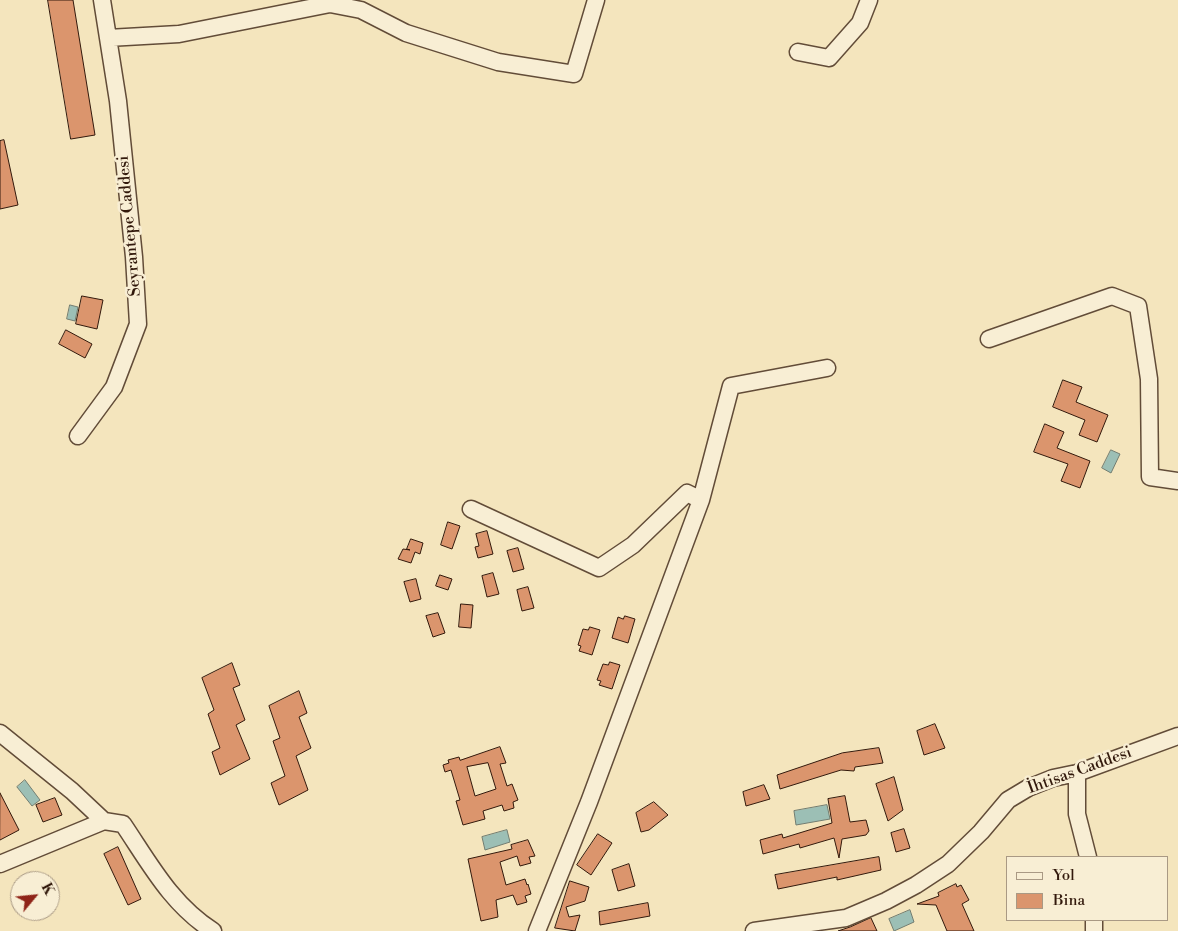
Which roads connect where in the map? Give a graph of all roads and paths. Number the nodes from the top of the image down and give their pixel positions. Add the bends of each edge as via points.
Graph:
1 (102, 0) edge
2 (596, 0) edge
3 (869, 0) edge
4 (108, 38) junction
5 (798, 52) dead end
6 (989, 339) dead end
7 (827, 368) dead end
8 (78, 436) dead end
9 (1178, 481) edge
10 (701, 500) junction
11 (471, 509) dead end
12 (0, 733) edge
13 (1178, 736) edge
14 (1078, 773) junction
15 (104, 821) junction
16 (1088, 856) edge
17 (0, 864) edge
18 (213, 931) edge
19 (537, 931) edge
20 (754, 931) edge

1 - 4 street, Seyrantepe Caddesi
2 - 4 street via 574,74 498,62 406,33 361,10 330,4 179,34
3 - 5 street via 860,22 829,58
4 - 8 street, Seyrantepe Caddesi via 118,101 138,324 114,387
6 - 9 street via 1112,296 1138,306 1149,379 1150,478
7 - 10 street via 731,386
10 - 11 street via 687,493 633,546 599,568
10 - 19 street via 589,802
12 - 15 street via 72,790
13 - 14 street, İhtisas Caddesi
14 - 16 street via 1078,814
14 - 20 street, İhtisas Caddesi via 1053,778 1008,800 948,864 886,901 846,918
15 - 17 street
15 - 18 street via 123,824 169,893

